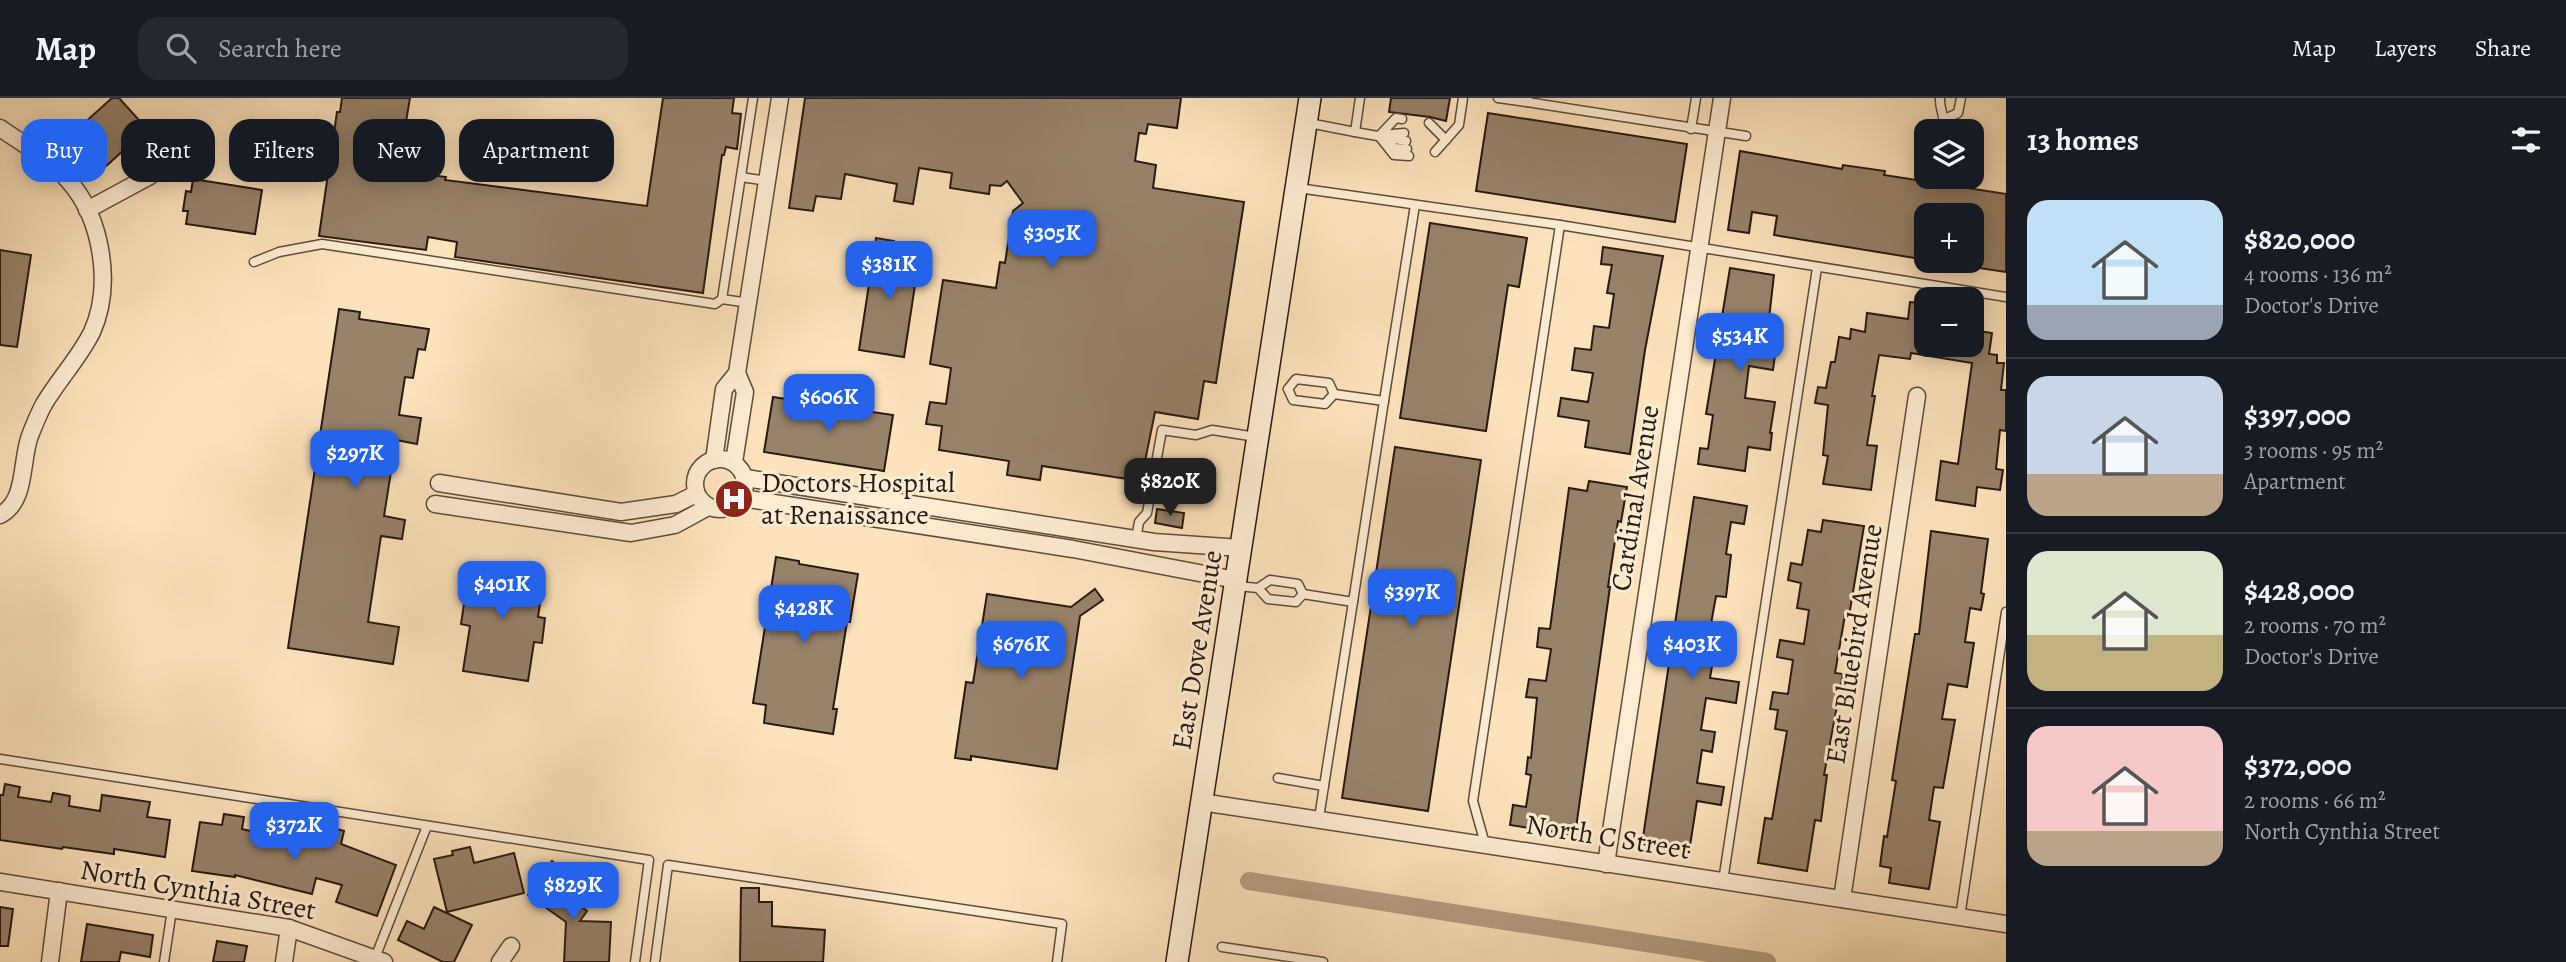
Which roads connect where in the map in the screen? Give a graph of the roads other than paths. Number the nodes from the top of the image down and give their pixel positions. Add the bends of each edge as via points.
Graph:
1 (753, 98) edge
2 (780, 98) edge
3 (1310, 98) edge
4 (1360, 98) edge
5 (1463, 98) edge
6 (1498, 98) edge
7 (1696, 98) edge
8 (1723, 98) edge
9 (1940, 98) edge
10 (1961, 98) edge
11 (1527, 100) edge
12 (1945, 119) joint
13 (1307, 122) junction
14 (0, 128) edge
15 (1691, 129) junction
16 (1355, 132) junction
17 (1717, 133) junction
18 (1379, 136) junction
19 (1746, 136) dead end
20 (1405, 137) junction
21 (1433, 140) junction
22 (1447, 140) junction
23 (741, 177) junction
24 (767, 181) junction
25 (139, 182) edge
26 (1298, 188) junction
27 (1415, 205) junction
28 (87, 210) junction
29 (1560, 225) junction
30 (1700, 249) junction
31 (254, 262) dead end
32 (1817, 268) junction
33 (2006, 297) edge
34 (722, 299) junction
35 (748, 303) junction
36 (737, 373) junction
37 (1277, 387) junction
38 (1334, 394) junction
39 (1917, 396) dead end
40 (1384, 401) junction
41 (1259, 437) junction
42 (714, 460) junction
43 (734, 462) junction
44 (746, 478) junction
45 (439, 483) dead end
46 (486, 491) junction
47 (839, 492) junction
48 (696, 494) junction
49 (742, 498) junction
50 (895, 501) junction
51 (435, 504) dead end
52 (676, 504) junction
53 (708, 507) junction
54 (934, 508) junction
55 (483, 511) junction
56 (621, 512) junction
57 (836, 512) junction
58 (0, 515) edge
59 (681, 521) junction
60 (893, 521) junction
61 (1032, 522) junction
62 (932, 527) junction
63 (1076, 529) junction
64 (618, 532) junction
65 (1136, 539) junction
66 (1028, 542) junction
67 (1241, 548) junction
68 (1073, 549) junction
69 (1132, 560) junction
70 (1236, 583) junction
71 (1258, 589) junction
72 (1303, 594) junction
73 (1353, 602) junction
74 (2006, 612) edge
75 (0, 759) edge
76 (1278, 778) dead end
77 (1324, 786) junction
78 (1201, 802) junction
79 (1319, 818) junction
80 (427, 826) junction
81 (1485, 844) junction
82 (1606, 864) junction
83 (1723, 881) junction
84 (0, 882) edge
85 (59, 891) junction
86 (1842, 899) junction
87 (172, 909) junction
88 (1960, 917) junction
89 (2006, 924) edge
90 (289, 928) junction
91 (511, 946) dead end
92 (1222, 947) dead end
93 (380, 960) edge
94 (50, 962) edge
95 (164, 962) edge
96 (284, 962) edge
97 (499, 962) edge
98 (635, 962) edge
99 (655, 962) edge
100 (1057, 962) edge
101 (1177, 962) edge
102 (1323, 962) edge

1 - 23 lane
2 - 24 street
3 - 13 main road, East Dove Avenue
4 - 16 lane
5 - 22 lane via 1459,125
6 - 11 lane
7 - 15 lane
8 - 17 street, Cardinal Avenue
9 - 12 lane
10 - 12 lane via 1958,113
11 - 15 lane
13 - 16 lane
13 - 26 main road, East Dove Avenue
14 - 28 street via 69,180
15 - 17 lane
16 - 18 lane
17 - 19 lane
17 - 30 street, Cardinal Avenue
18 - 20 lane
18 - 20 lane via 1394,155
18 - 20 lane via 1396,118
21 - 22 lane
21 - 22 lane
21 - 22 lane
23 - 24 lane
23 - 34 lane
24 - 35 street
25 - 28 street
26 - 27 lane
26 - 37 main road, East Dove Avenue
27 - 29 lane
27 - 40 lane
28 - 58 street via 100,244 100,300 93,330 44,405 27,441 17,498
29 - 30 lane
29 - 81 lane via 1473,801
30 - 32 lane
30 - 82 street, Cardinal Avenue
31 - 34 lane via 322,244 715,304
32 - 33 lane
32 - 83 lane
34 - 35 lane
35 - 36 street
36 - 42 street via 724,389
36 - 43 street via 745,392
37 - 38 lane via 1296,379 1318,381 1329,383
37 - 38 lane via 1293,400 1325,404
37 - 41 main road, East Dove Avenue
38 - 40 lane
39 - 86 street, East Bluebird Avenue
40 - 73 lane
41 - 65 lane via 1212,430 1196,435 1162,430 1147,513 1139,522
41 - 67 main road, East Dove Avenue
42 - 43 street
42 - 48 street via 698,471
43 - 44 street
44 - 47 street
44 - 49 street
45 - 46 street
46 - 55 street
46 - 56 street
47 - 50 street
47 - 57 street
48 - 52 street
48 - 53 street
49 - 53 street via 729,509
49 - 57 street
50 - 54 street
50 - 60 street
51 - 55 street
52 - 56 street
52 - 59 street
53 - 59 street
54 - 61 street
54 - 62 street
55 - 64 street
56 - 64 street
57 - 60 street
59 - 64 street
60 - 62 street
61 - 63 street
61 - 66 street
62 - 66 street
63 - 65 street
63 - 68 street
65 - 67 street
65 - 69 street
66 - 68 street
67 - 70 main road, East Dove Avenue
68 - 69 street
69 - 70 street
70 - 71 lane
70 - 78 main road, East Dove Avenue
71 - 72 lane via 1268,599 1296,602
71 - 72 lane via 1270,580 1298,584
72 - 73 lane
73 - 77 lane
74 - 88 lane
75 - 80 lane
76 - 77 lane
77 - 79 lane
78 - 79 street, North C Street
78 - 101 main road, East Dove Avenue
79 - 81 street, North C Street
80 - 93 lane
80 - 98 lane via 649,860
81 - 82 street, North C Street
82 - 83 street, North C Street
83 - 86 street, North C Street
84 - 85 street, North Cynthia Street
85 - 87 street, North Cynthia Street
85 - 94 street
86 - 88 street, North C Street
87 - 90 street, North Cynthia Street
87 - 95 lane
88 - 89 street, North C Street
90 - 93 street, North Cynthia Street
90 - 96 street
91 - 97 street
92 - 102 lane
99 - 100 lane via 668,865 1062,924

